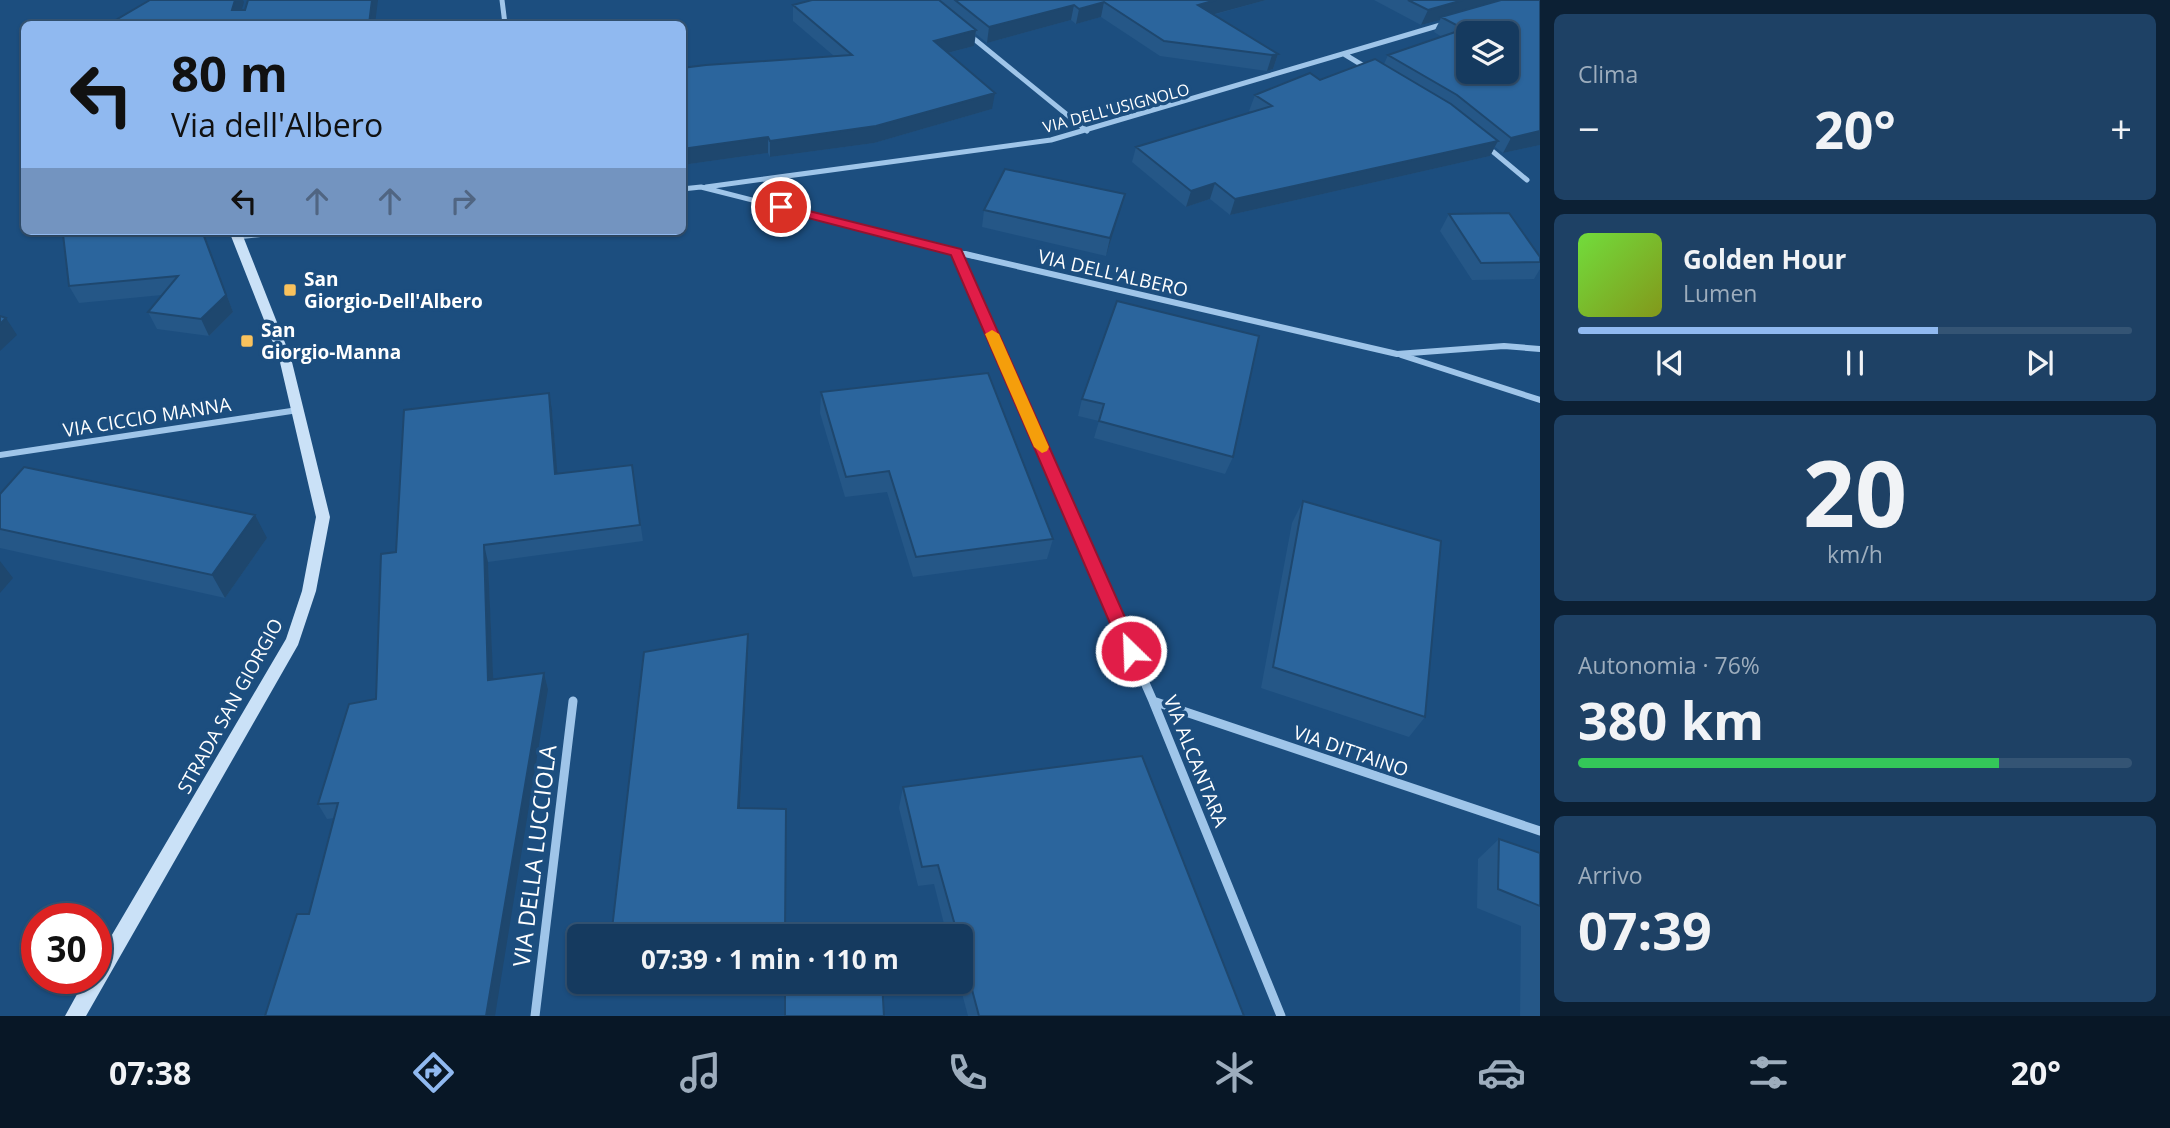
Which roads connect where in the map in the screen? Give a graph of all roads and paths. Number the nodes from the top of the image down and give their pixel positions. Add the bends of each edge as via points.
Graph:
1 (502, 0) edge
2 (505, 21) edge
3 (1448, 23) edge
4 (958, 26) edge
5 (1344, 54) junction
6 (1378, 75) edge
7 (1087, 131) junction
8 (1475, 137) edge
9 (1527, 180) dead end
10 (701, 187) junction
11 (686, 189) edge
12 (236, 235) edge
13 (956, 252) junction
14 (1540, 349) edge
15 (1397, 354) junction
16 (1540, 400) edge
17 (298, 410) junction
18 (0, 455) edge
19 (573, 701) dead end
20 (1153, 701) junction
21 (1540, 831) edge
22 (75, 1016) edge
23 (535, 1016) edge
24 (1280, 1016) edge

1 - 2 street
3 - 5 street, VIA DELL'USIGNOLO
4 - 7 street
5 - 6 street
5 - 7 street, VIA DELL'USIGNOLO
7 - 10 street, VIA DELL'USIGNOLO via 1051,140
8 - 9 street
10 - 11 street, VIA DELL'ALBERO
10 - 13 street, VIA DELL'ALBERO
12 - 17 street, STRADA SAN GIORGIO via 285,358
13 - 15 street, VIA DELL'ALBERO
13 - 20 street, VIA ALCANTARA
14 - 15 street, VIA DELL'ALBERO via 1504,346
15 - 16 street
17 - 18 street, VIA CICCIO MANNA
17 - 22 street, STRADA SAN GIORGIO via 323,517 309,591 293,641
19 - 23 street, VIA DELLA LUCCIOLA
20 - 21 street, VIA DITTAINO
20 - 24 street, VIA ALCANTARA

